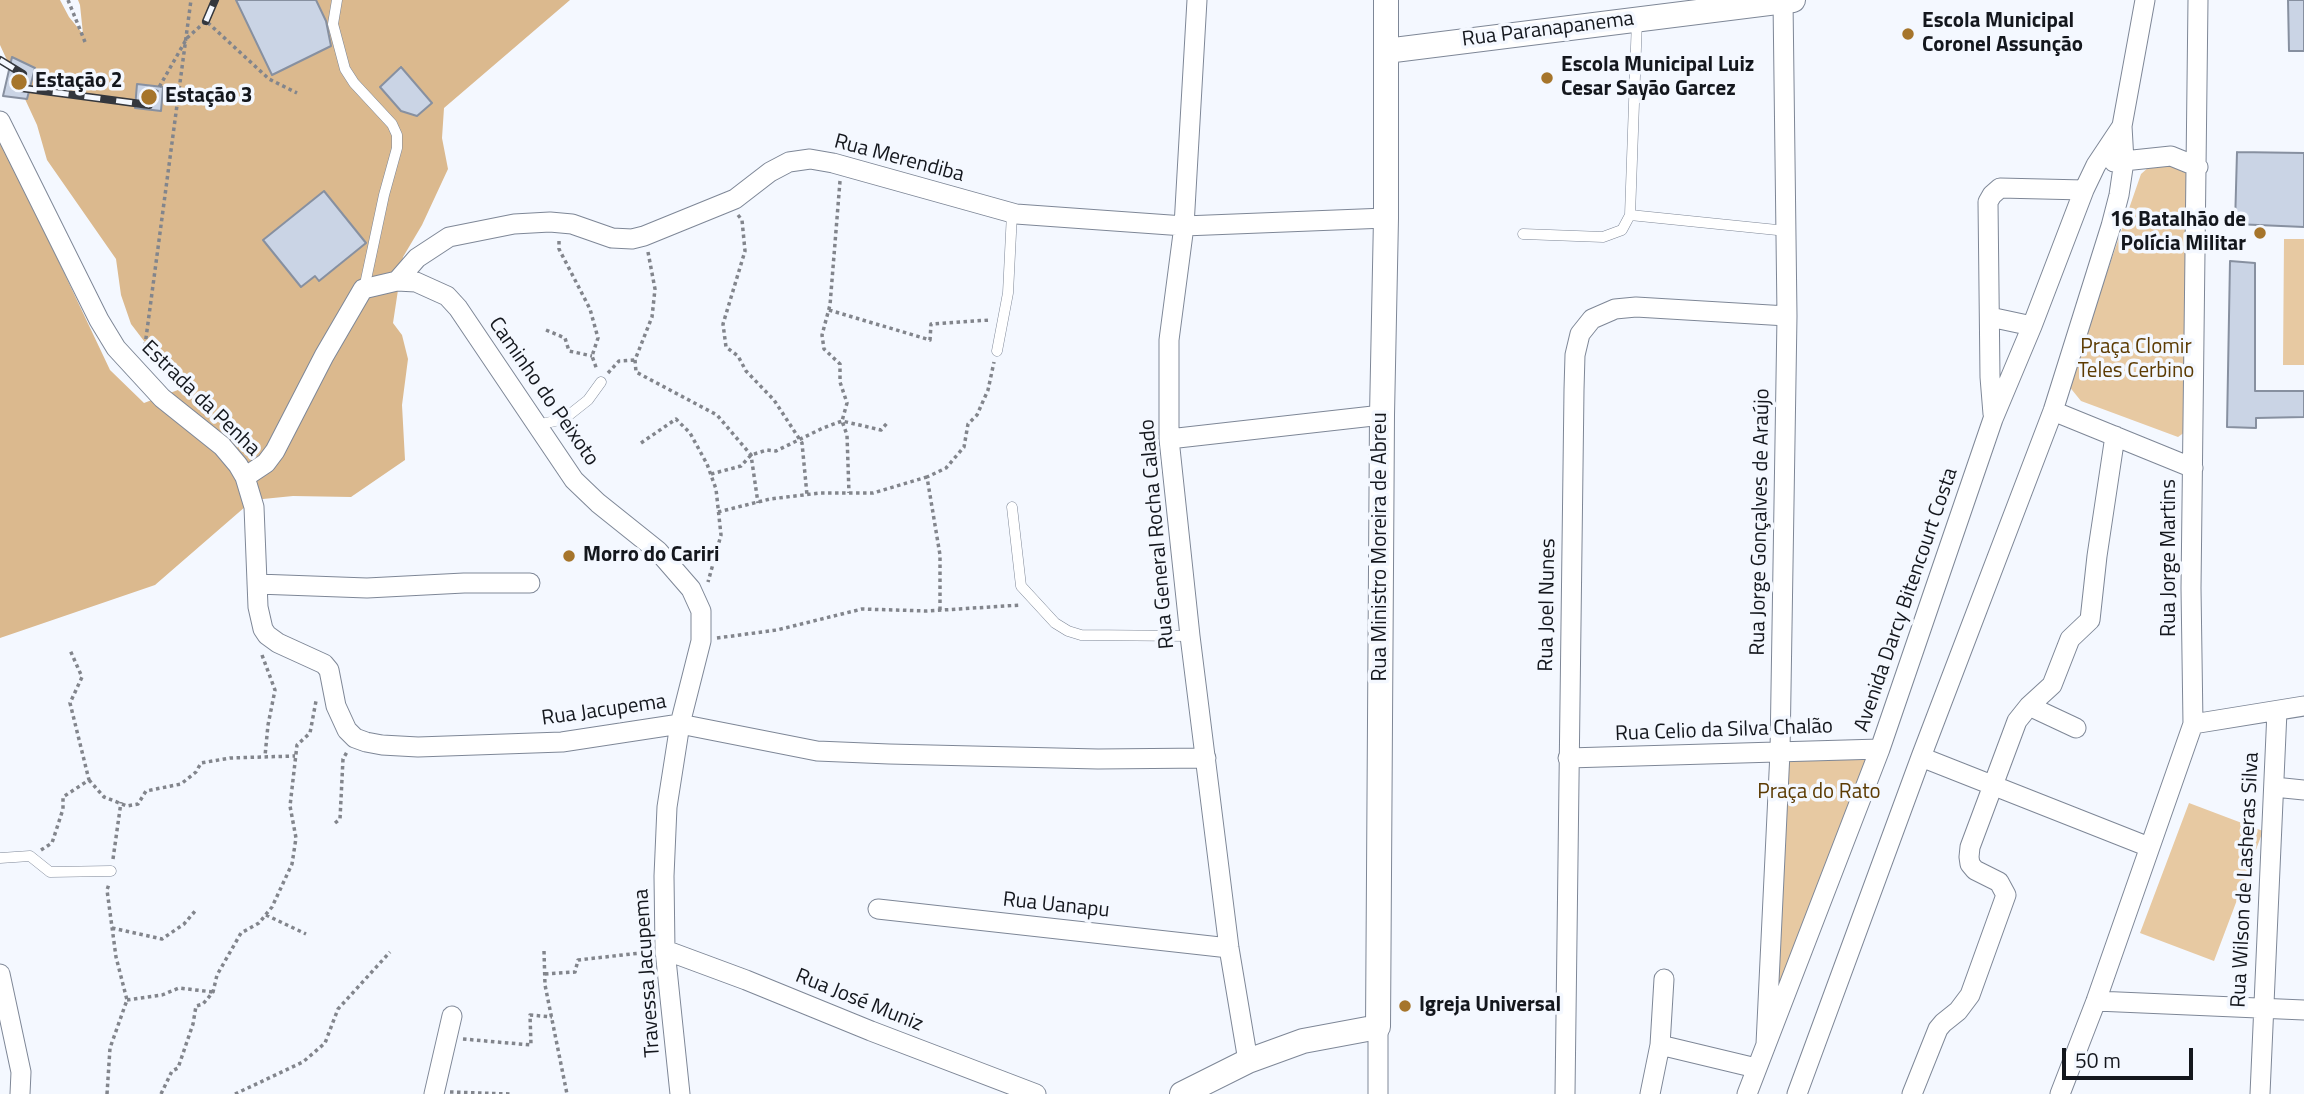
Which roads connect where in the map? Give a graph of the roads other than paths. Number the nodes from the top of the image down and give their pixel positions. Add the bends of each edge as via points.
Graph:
1 (337, 0) edge
2 (1196, 0) edge
3 (1386, 0) edge
4 (2145, 0) edge
5 (2198, 0) edge
6 (1788, 1) edge
7 (1662, 8) edge
8 (1636, 19) junction
9 (1386, 51) junction
10 (0, 121) edge
11 (2122, 126) junction
12 (2124, 161) junction
13 (2096, 165) junction
14 (2198, 167) junction
15 (2084, 190) junction
16 (1012, 213) junction
17 (1630, 215) junction
18 (1386, 218) junction
19 (1184, 226) junction
20 (1787, 231) junction
21 (1523, 234) dead end
22 (397, 281) junction
23 (363, 289) junction
24 (1787, 316) junction
25 (1990, 317) junction
26 (2032, 326) junction
27 (997, 351) road end
28 (601, 382) road end
29 (2053, 411) junction
30 (1382, 415) junction
31 (1993, 419) junction
32 (537, 425) junction
33 (2115, 436) junction
34 (1169, 439) junction
35 (2193, 468) junction
36 (245, 477) junction
37 (1012, 507) dead end
38 (257, 583) junction
39 (530, 583) dead end
40 (1190, 636) junction
41 (2029, 706) junction
42 (2304, 706) edge
43 (2277, 711) junction
44 (680, 724) junction
45 (2193, 724) junction
46 (2076, 728) dead end
47 (1880, 749) junction
48 (1780, 752) junction
49 (1921, 757) junction
50 (1206, 758) junction
51 (1568, 758) junction
52 (1993, 785) junction
53 (2274, 787) junction
54 (2304, 790) edge
55 (2150, 847) junction
56 (0, 859) edge
57 (111, 871) road end
58 (878, 909) dead end
59 (1229, 948) junction
60 (665, 950) junction
61 (0, 974) edge
62 (1664, 979) dead end
63 (2096, 1001) junction
64 (2263, 1009) junction
65 (2304, 1010) edge
66 (452, 1016) dead end
67 (1378, 1027) junction
68 (1766, 1044) junction
69 (1660, 1045) junction
70 (1248, 1061) junction
71 (1756, 1068) junction
72 (434, 1093) edge
73 (20, 1094) edge
74 (680, 1094) edge
75 (1037, 1094) edge
76 (1182, 1094) edge
77 (1378, 1094) edge
78 (1565, 1094) edge
79 (1650, 1094) edge
80 (1747, 1094) edge
81 (1797, 1094) edge
82 (1912, 1094) edge
83 (2060, 1094) edge
84 (2260, 1094) edge

1 - 23 lane via 333,24 345,69 397,135
2 - 19 street, Rua General Rocha Calado
3 - 9 street, Rua Ministro Moreira de Abreu
4 - 11 street, Avenida Darcy Bitencourt Costa
5 - 14 street, Rua Jorge Martins
6 - 7 street, Rua Paranapanema
6 - 20 street, Rua Jorge Gonçalves de Araújo
7 - 8 street, Rua Paranapanema
8 - 9 street, Rua Paranapanema
8 - 17 lane
9 - 18 street, Rua Ministro Moreira de Abreu
10 - 36 street, Estrada da Penha via 116,348 162,398 222,446
11 - 12 street, Avenida Darcy Bitencourt Costa
11 - 13 street, Avenida Darcy Bitencourt Costa
12 - 13 street
12 - 14 street via 2171,156
12 - 29 street, Avenida Darcy Bitencourt Costa via 2111,226
13 - 15 street, Avenida Darcy Bitencourt Costa
14 - 35 street, Rua Jorge Martins
15 - 25 street via 2000,188 1992,195 1988,202
15 - 26 street, Avenida Darcy Bitencourt Costa
16 - 19 street, Rua Merendiba
16 - 22 street, Rua Merendiba via 810,159 789,162 770,172 729,202 632,239 612,238 558,222 514,224 449,237 417,258
16 - 27 lane via 1008,293
17 - 20 lane
17 - 21 lane via 1622,230 1603,237
18 - 19 street, Rua Merendiba
18 - 30 street, Rua Ministro Moreira de Abreu
19 - 34 street, Rua General Rocha Calado via 1169,340
20 - 24 street, Rua Jorge Gonçalves de Araújo
22 - 23 street, Caminho do Peixoto
22 - 32 street, Caminho do Peixoto via 435,290 458,307
23 - 36 street, Estrada da Penha via 275,451
24 - 48 street, Rua Jorge Gonçalves de Araújo
24 - 51 street, Rua Joel Nunes via 1636,307 1615,309 1592,319 1580,334 1574,390
25 - 26 street
25 - 31 street
26 - 31 street, Avenida Darcy Bitencourt Costa
28 - 32 lane via 588,400 564,419
29 - 33 street
29 - 49 street, Avenida Darcy Bitencourt Costa
30 - 34 street
30 - 67 street, Rua Ministro Moreira de Abreu
31 - 47 street, Avenida Darcy Bitencourt Costa
32 - 44 street, Caminho do Peixoto via 574,480 659,551 691,589 701,611 701,641
33 - 35 street
33 - 41 street via 2090,620 2070,639 2052,685
34 - 40 street, Rua General Rocha Calado
35 - 45 street, Rua Jorge Martins
36 - 38 street via 254,507
37 - 40 lane via 1021,586 1055,623 1081,635
38 - 39 street via 367,588
38 - 44 street, Rua Jacupema via 263,629 278,643 324,664 336,706 355,738 382,746 418,747 562,742
40 - 50 street, Rua General Rocha Calado
41 - 46 street
41 - 52 street via 2011,733
42 - 43 street
43 - 45 street
43 - 53 street, Rua Wilson de Lasheras Silva
44 - 50 street, Rua Jacupema via 817,751
44 - 60 street, Travessa Jacupema via 667,807
45 - 55 street, Rua Jorge Martins
47 - 48 street, Rua Celio da Silva Chalão
47 - 68 street, Avenida Darcy Bitencourt Costa
48 - 51 street, Rua Celio da Silva Chalão
48 - 68 street, Rua Jorge Gonçalves de Araújo
49 - 52 street
49 - 81 street, Avenida Darcy Bitencourt Costa
50 - 59 street, Rua General Rocha Calado
51 - 78 street, Rua Joel Nunes
52 - 55 street
52 - 82 street via 1969,857 1975,870 1999,881 2006,895 1970,995 1942,1023
53 - 54 street
53 - 64 street, Rua Wilson de Lasheras Silva
55 - 63 street, Rua Jorge Martins
56 - 57 lane via 30,856 50,872
58 - 59 street, Rua Uanapu
59 - 70 street, Rua General Rocha Calado
60 - 74 street, Travessa Jacupema
60 - 75 street, Rua José Muniz
61 - 73 street via 21,1072
62 - 69 street
63 - 64 street
63 - 83 street, Rua Jorge Martins
64 - 65 street
64 - 84 street, Rua Wilson de Lasheras Silva
66 - 72 street
67 - 70 street via 1303,1041
67 - 77 street, Rua Ministro Moreira de Abreu
68 - 71 street, Avenida Darcy Bitencourt Costa
69 - 71 street
69 - 79 street
70 - 76 street
71 - 80 street, Avenida Darcy Bitencourt Costa

